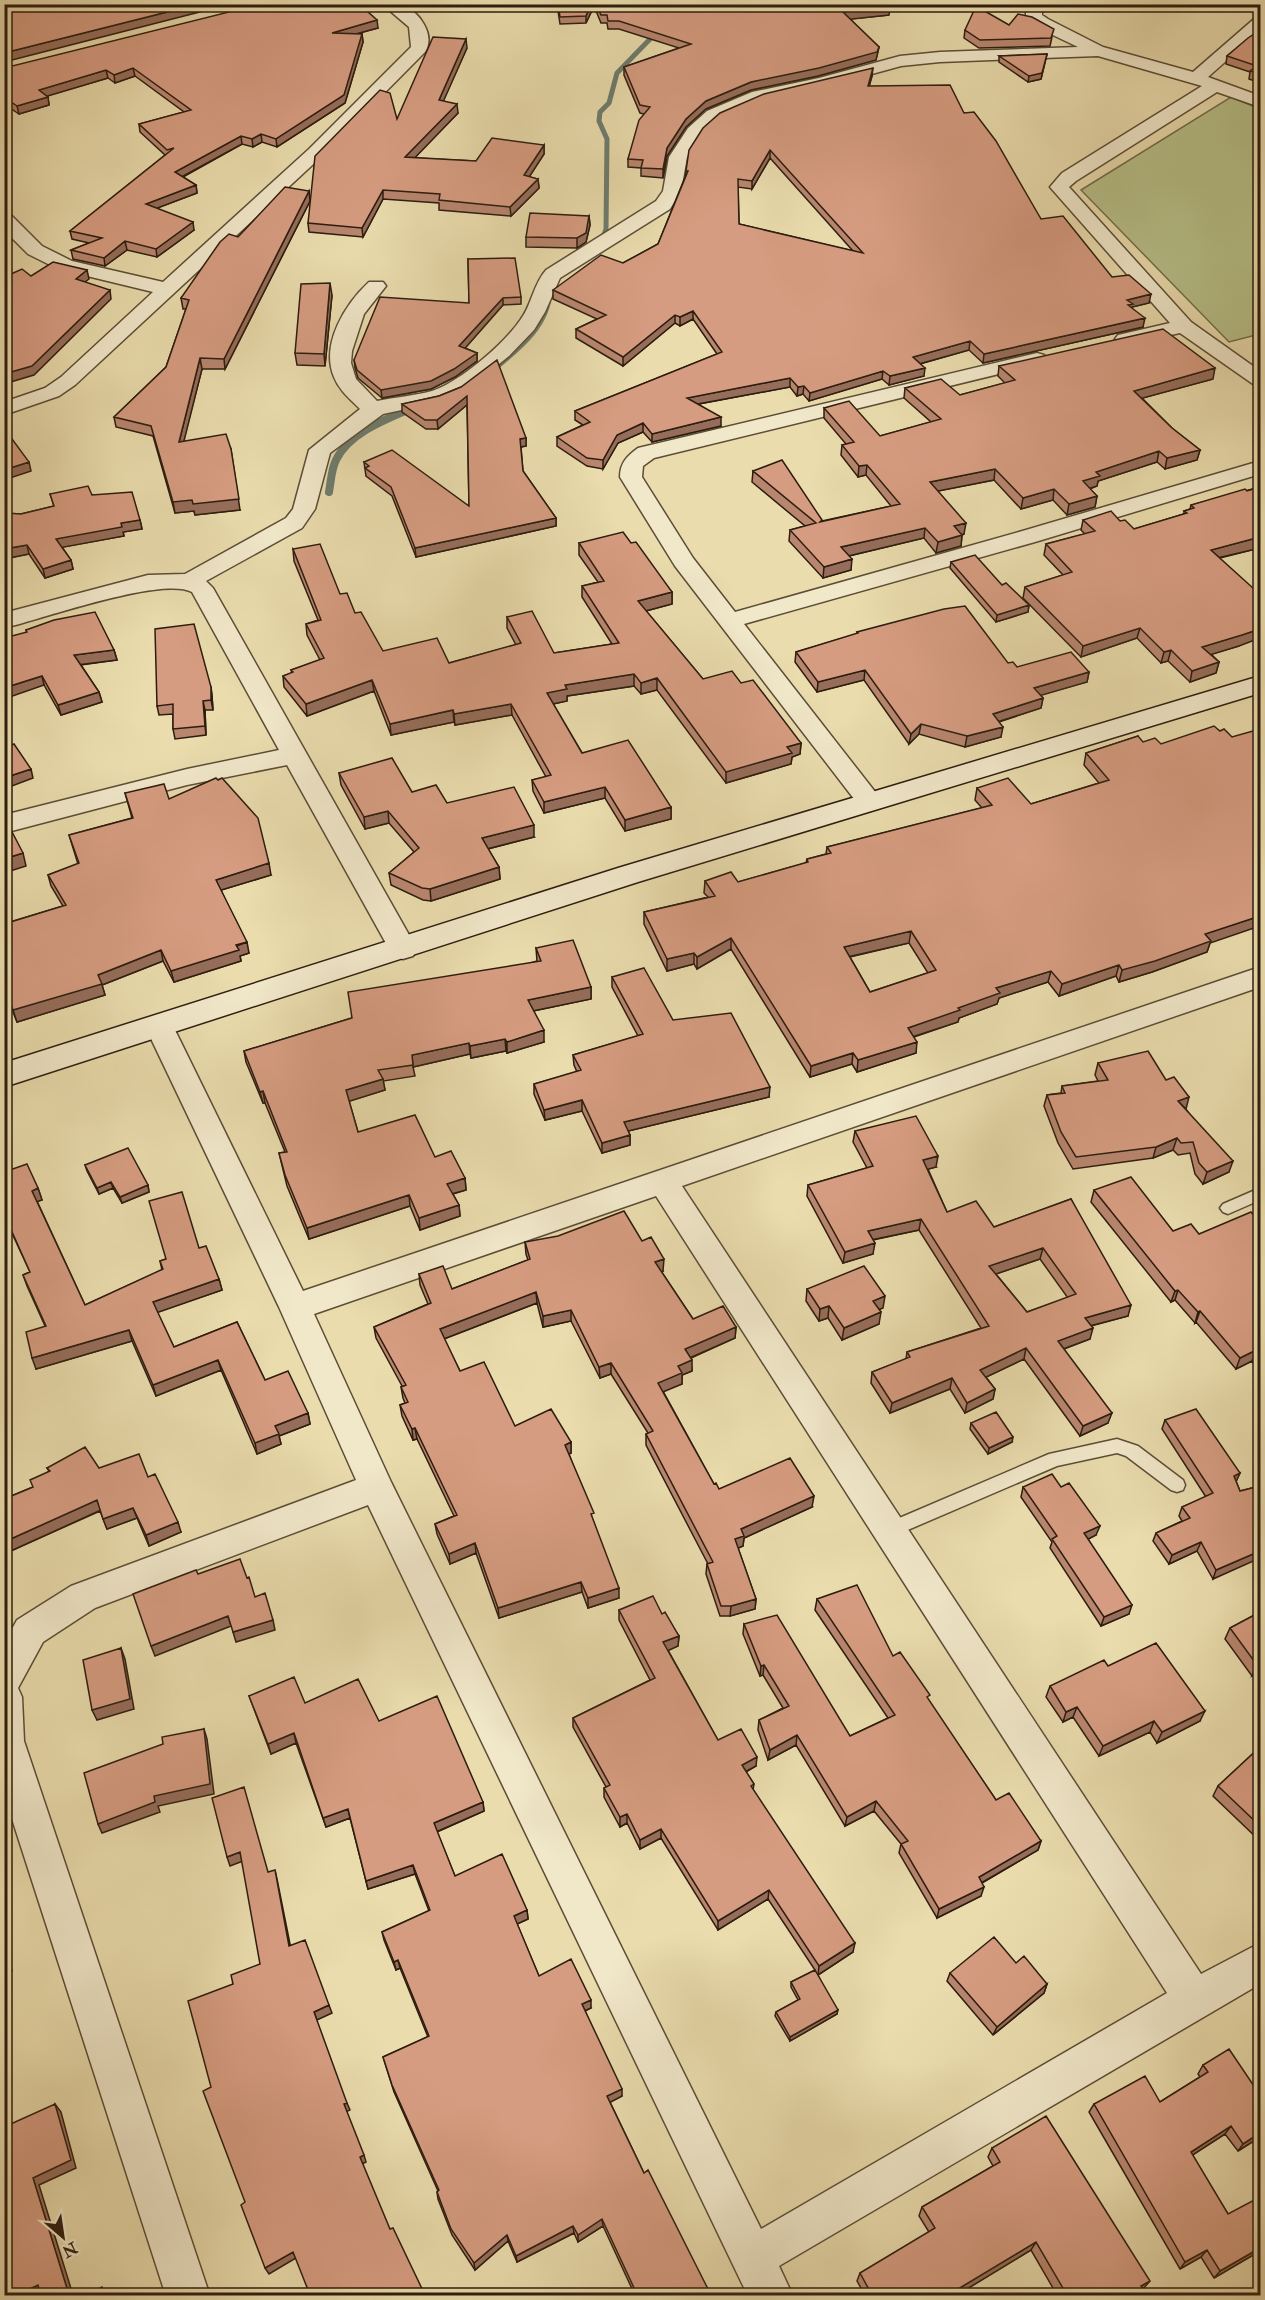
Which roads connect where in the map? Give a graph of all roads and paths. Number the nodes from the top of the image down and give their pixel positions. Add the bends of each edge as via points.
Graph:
1 (390, 4) edge
2 (1030, 10) edge
3 (1260, 23) edge
4 (1099, 51) junction
5 (1196, 78) junction
6 (1216, 85) junction
7 (1260, 102) edge
8 (4, 219) edge
9 (376, 286) dead end
10 (167, 289) junction
11 (1184, 326) junction
12 (1102, 344) edge
13 (1056, 355) edge
14 (1260, 380) edge
15 (4, 409) edge
16 (373, 409) junction
17 (1260, 467) edge
18 (190, 581) junction
19 (732, 620) junction
20 (4, 621) edge
21 (1260, 684) edge
22 (295, 755) junction
23 (870, 802) junction
24 (4, 824) edge
25 (403, 949) junction
26 (1260, 976) edge
27 (159, 1026) junction
28 (4, 1075) edge
29 (662, 1180) junction
30 (1260, 1194) edge
31 (1228, 1208) dead end
32 (295, 1307) junction
33 (1177, 1485) dead end
34 (376, 1487) junction
35 (889, 1530) junction
36 (4, 1679) edge
37 (4, 1697) edge
38 (1260, 1963) edge
39 (1194, 1999) junction
40 (753, 2258) junction
41 (188, 2295) edge
42 (771, 2295) edge

1 - 10 street via 419,28 419,48 315,153
2 - 4 street via 1042,23
3 - 5 street
4 - 5 street
4 - 16 street via 918,58 758,96 722,110 694,132 678,157 672,191 663,205 553,273 545,282 532,319 466,381 431,399
5 - 6 street
6 - 7 street
6 - 11 street via 1059,187
8 - 10 street via 35,250 65,265
9 - 16 street via 350,317 343,346 343,373
10 - 15 street via 68,381 52,392
11 - 12 street
11 - 14 street
13 - 19 street via 658,451 635,460 630,468 631,477 683,561
16 - 18 street via 320,450 304,509 294,523
17 - 19 street
18 - 20 street via 148,582
18 - 22 street via 201,588
19 - 23 street
21 - 23 street
22 - 24 street via 187,777
22 - 25 street
23 - 25 street via 628,875
25 - 27 street
26 - 29 street
27 - 28 street
27 - 32 street
29 - 32 street
29 - 35 street
30 - 31 lane
32 - 34 street
33 - 35 lane via 1131,1451 1117,1446 1055,1458
34 - 36 street via 83,1598 30,1631
34 - 40 street
35 - 39 street
37 - 41 street via 6,1741
38 - 39 street
39 - 40 street
40 - 42 street

